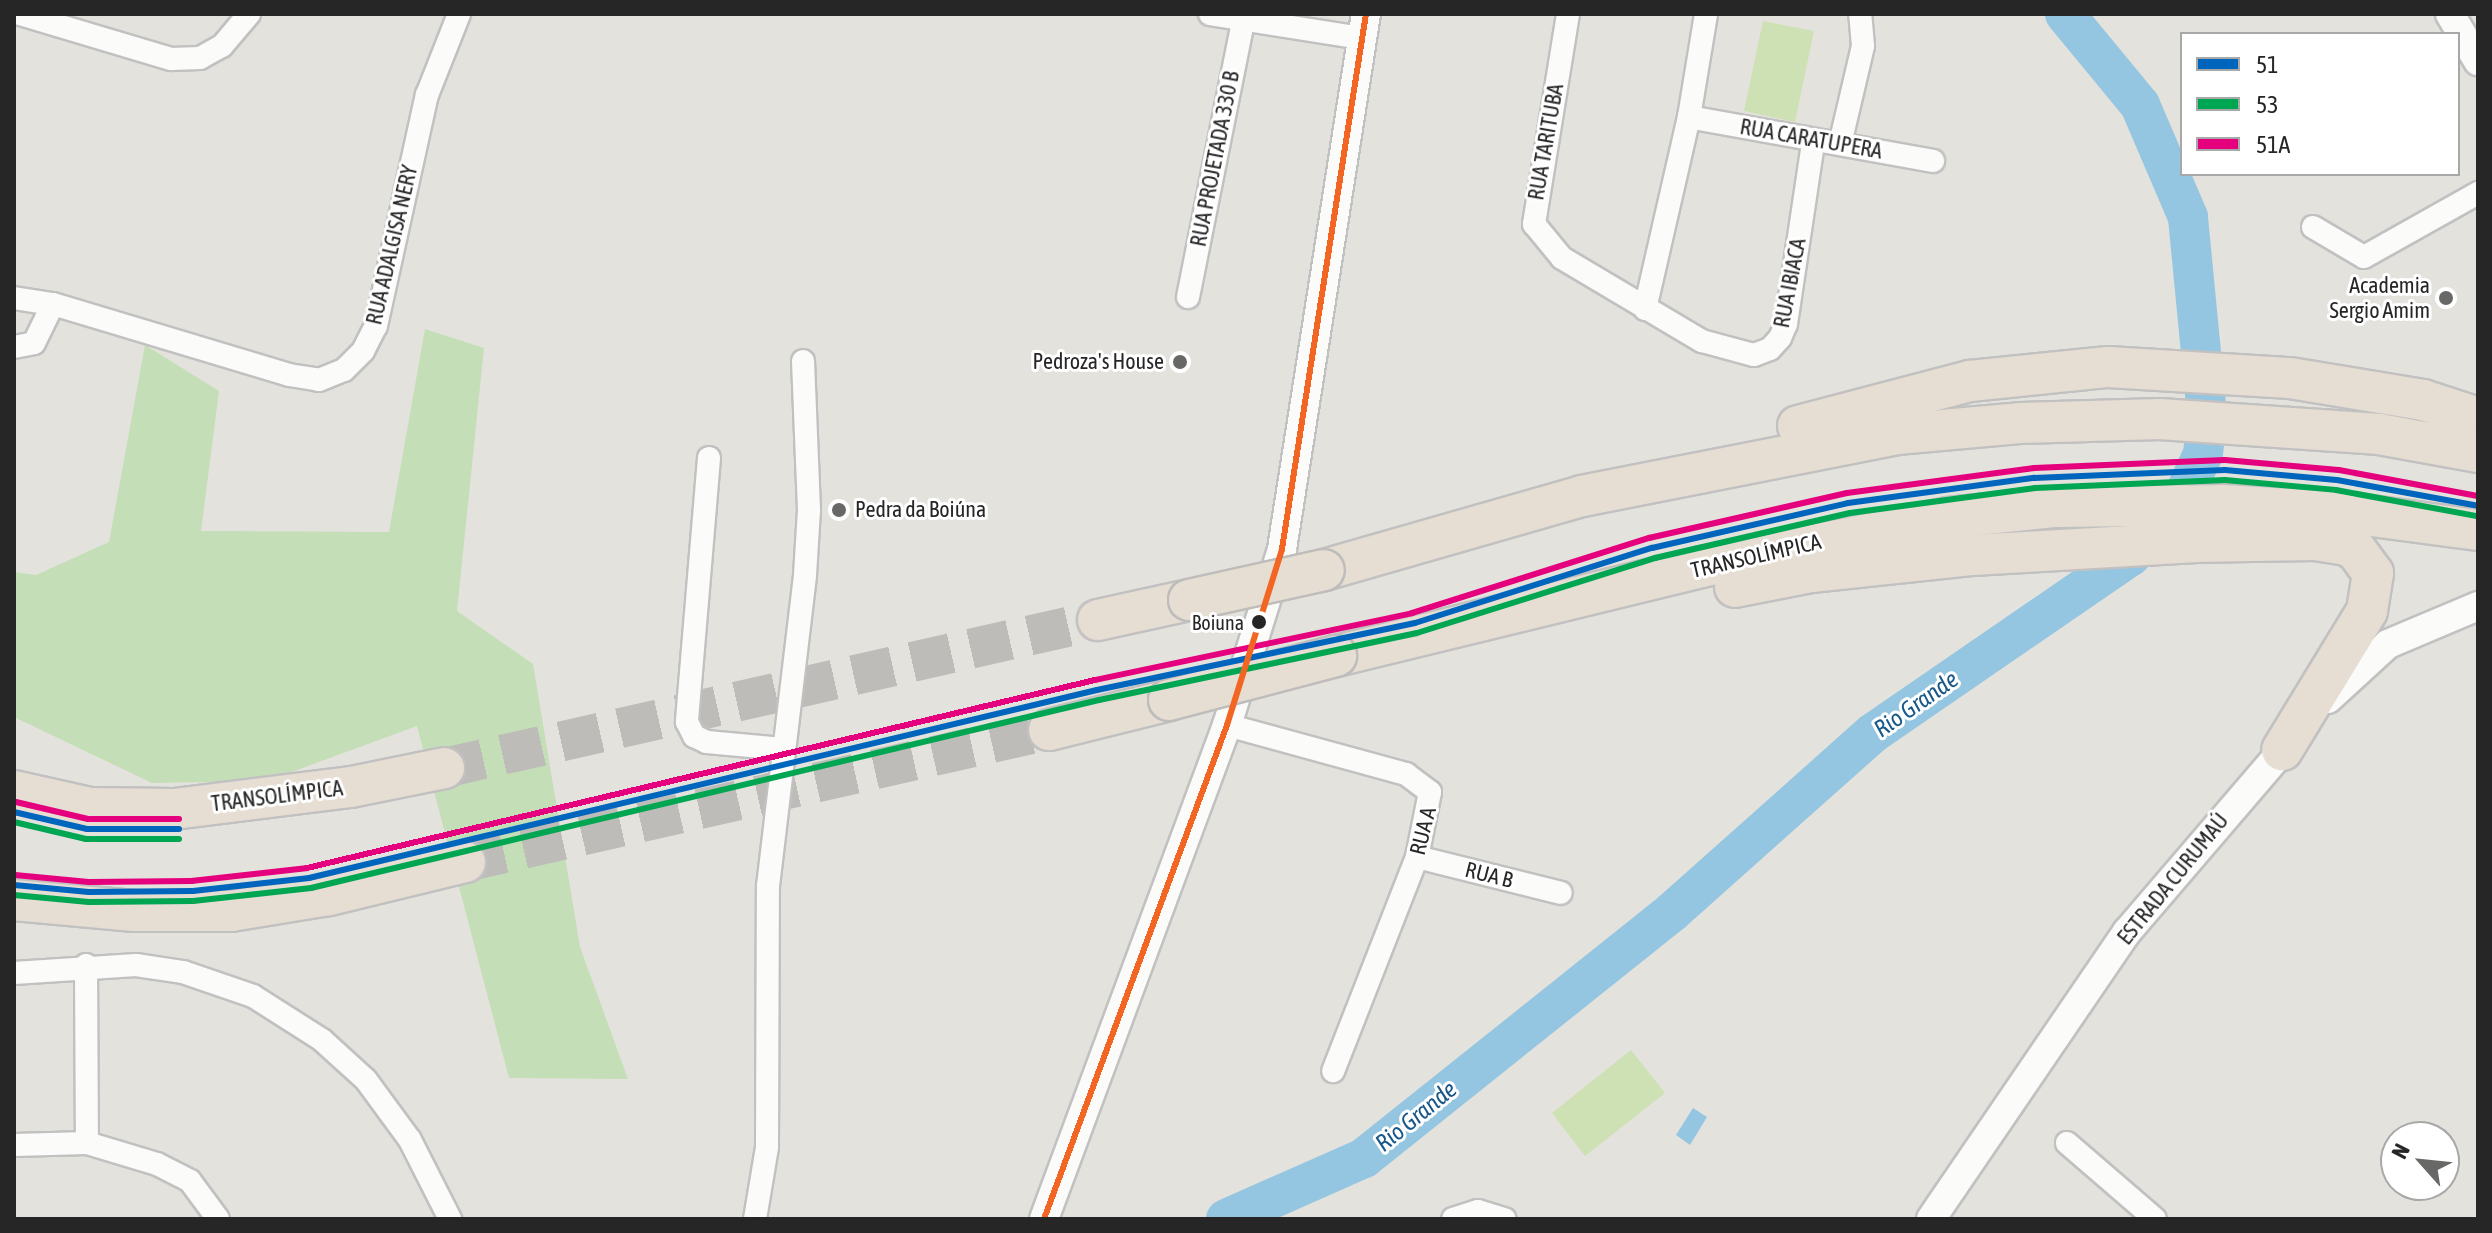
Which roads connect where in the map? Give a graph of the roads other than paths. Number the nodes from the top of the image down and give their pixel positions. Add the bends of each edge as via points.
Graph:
1 (20, 14) edge
2 (249, 14) edge
3 (459, 14) edge
4 (1210, 14) edge
5 (1568, 14) edge
6 (1706, 14) edge
7 (1860, 14) edge
8 (2450, 14) edge
9 (1243, 21) junction
10 (1364, 26) edge
11 (2478, 61) edge
12 (1689, 117) junction
13 (1813, 143) junction
14 (1840, 144) junction
15 (1933, 161) dead end
16 (2478, 193) edge
17 (2313, 227) dead end
18 (1188, 297) dead end
19 (14, 298) edge
20 (53, 304) junction
21 (1645, 309) junction
22 (1702, 341) joint
23 (14, 347) edge
24 (803, 361) dead end
25 (2478, 418) edge
26 (2478, 452) edge
27 (709, 458) dead end
28 (2478, 530) edge
29 (1418, 541) junction
30 (1609, 593) junction
31 (2478, 606) edge
32 (1098, 620) tunnel mouth
33 (1227, 725) junction
34 (1049, 730) tunnel mouth
35 (783, 749) junction
36 (2282, 750) junction
37 (444, 768) tunnel mouth
38 (14, 791) edge
39 (1417, 857) junction
40 (465, 862) tunnel mouth
41 (1561, 893) dead end
42 (14, 900) edge
43 (86, 965) junction
44 (14, 973) edge
45 (1333, 1071) dead end
46 (87, 1143) junction
47 (2067, 1143) dead end
48 (14, 1145) edge
49 (1501, 1217) edge
50 (218, 1219) edge
51 (450, 1219) edge
52 (755, 1219) edge
53 (1044, 1219) edge
54 (1453, 1219) edge
55 (1931, 1219) edge
56 (2155, 1219) edge

1 - 2 street via 171,59 200,58 222,46
3 - 20 street, RUA ADALGISA NERY via 427,95 376,326 363,351 344,370 319,380 289,375
4 - 9 street
5 - 21 street, RUA TARITUBA via 1534,224 1562,258
6 - 12 street
7 - 14 street via 1863,46
8 - 11 street
9 - 10 street
9 - 18 street, RUA PROJETADA 330 B
10 - 33 street via 1282,549
12 - 13 street, RUA CARATUPERA
12 - 21 street
13 - 14 street, RUA CARATUPERA
13 - 22 street, RUA IBIACA via 1780,338 1754,355
14 - 15 street, RUA CARATUPERA
16 - 17 street via 2364,257
19 - 20 street, RUA ADALGISA NERY
20 - 23 street via 34,343
21 - 22 street, RUA TARITUBA
24 - 35 street via 808,523
25 - 29 highway via 2423,400 2290,378 2172,369 2036,370 1970,381 1474,513
26 - 29 highway via 2379,434 2257,424 2160,419 2020,423 1840,442 1612,489
27 - 35 street via 687,722 694,736 707,742
28 - 30 highway, TRANSOLÍMPICA via 2341,512 2137,504 1948,518 1701,567
29 - 32 highway, bridge via 1324,570
30 - 34 highway, TRANSOLÍMPICA, bridge
30 - 36 highway via 1672,599 1811,572 1973,555 2197,542 2333,543 2356,550 2373,573 2367,611
31 - 36 street, ESTRADA CURUMAÚ via 2388,644 2351,674
33 - 39 street, RUA A via 1424,783 1432,802
33 - 53 street
35 - 52 street via 768,886 767,1147
36 - 55 street, ESTRADA CURUMAÚ via 2127,932
37 - 38 highway, TRANSOLÍMPICA via 351,787 174,809 90,808
39 - 41 street, RUA B
39 - 45 street, RUA A
40 - 42 highway via 329,895 231,911 135,911
43 - 44 street
43 - 46 street
43 - 51 street via 183,972 253,996 322,1040 366,1080 410,1140
46 - 48 street
46 - 50 street via 157,1164 190,1181
47 - 56 street
49 - 54 street via 1478,1211

